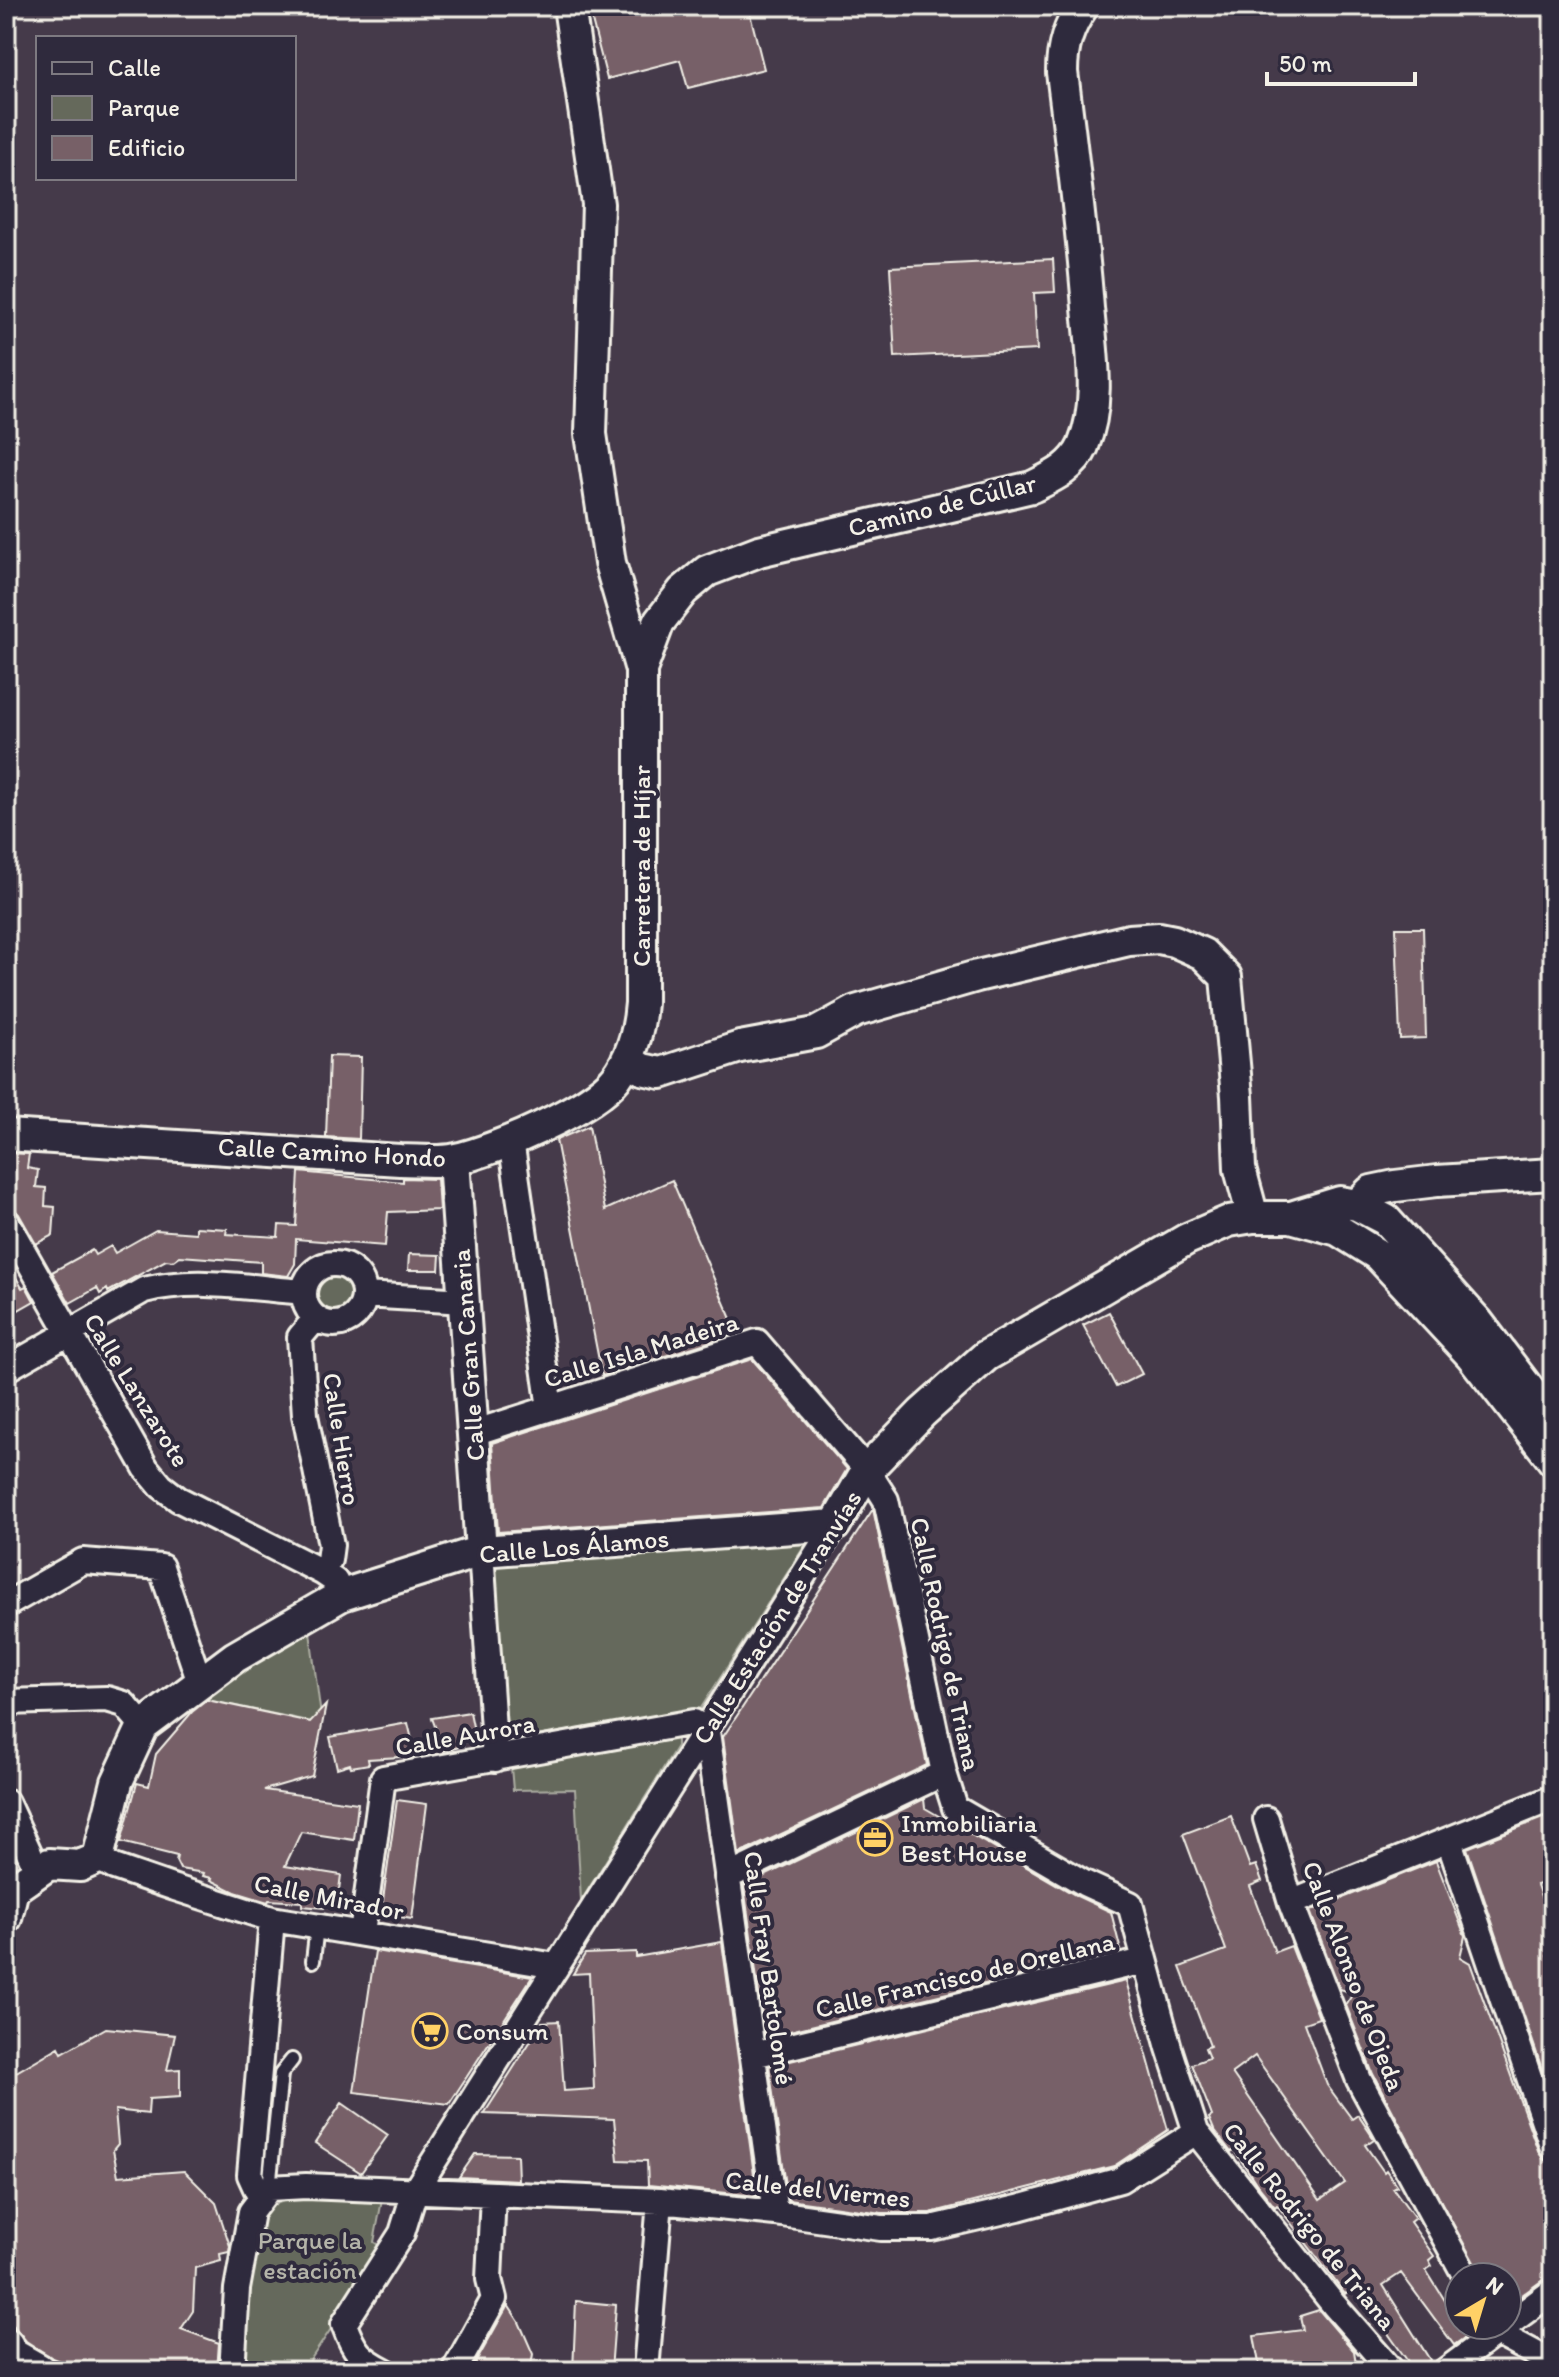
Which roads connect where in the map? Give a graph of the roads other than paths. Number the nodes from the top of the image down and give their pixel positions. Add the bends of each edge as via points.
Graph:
1 (569, 6) edge
2 (1083, 6) edge
3 (641, 670) junction
4 (627, 1059) junction
5 (6, 1135) edge
6 (511, 1140) junction
7 (454, 1160) junction
8 (1553, 1174) edge
9 (1357, 1205) junction
10 (1253, 1217) junction
11 (1291, 1217) junction
12 (6, 1221) edge
13 (1378, 1255) junction
14 (304, 1292) junction
15 (364, 1295) junction
16 (465, 1301) junction
17 (316, 1318) junction
18 (68, 1332) junction
19 (6, 1369) edge
20 (550, 1408) junction
21 (1553, 1421) edge
22 (473, 1433) junction
23 (1553, 1460) edge
24 (867, 1470) junction
25 (835, 1525) junction
26 (481, 1551) junction
27 (322, 1572) junction
28 (342, 1595) junction
29 (6, 1605) edge
30 (200, 1683) junction
31 (6, 1702) edge
32 (143, 1726) junction
33 (707, 1732) junction
34 (495, 1759) junction
35 (944, 1773) junction
36 (1553, 1798) edge
37 (6, 1802) edge
38 (1266, 1819) dead end
39 (1449, 1841) junction
40 (98, 1858) junction
41 (38, 1872) junction
42 (727, 1877) junction
43 (1291, 1903) junction
44 (6, 1918) edge
45 (272, 1919) junction
46 (317, 1926) junction
47 (362, 1933) junction
48 (313, 1961) dead end
49 (1144, 1961) junction
50 (556, 1966) junction
51 (753, 2055) junction
52 (292, 2060) dead end
53 (1196, 2132) junction
54 (1553, 2148) edge
55 (415, 2191) junction
56 (265, 2193) junction
57 (493, 2194) junction
58 (660, 2201) junction
59 (775, 2213) junction
60 (1457, 2261) edge
61 (1553, 2291) edge
62 (1523, 2310) edge
63 (1480, 2341) edge
64 (1515, 2341) edge
65 (1553, 2363) edge
66 (232, 2371) edge
67 (385, 2371) edge
68 (454, 2371) edge
69 (646, 2371) edge
70 (1392, 2371) edge
71 (1445, 2371) edge

1 - 3 street via 598,204 591,434 610,563
2 - 3 street, Camino de Cúllar via 1067,36 1062,62 1092,354 1094,408 1082,449 1067,469 1032,487 759,551 707,571 659,622
3 - 4 street, Carretera de Híjar via 641,1003
4 - 6 street, Calle Camino Hondo via 601,1094
4 - 10 street via 661,1073 740,1047 816,1033 856,1011 977,976 1129,940 1174,941 1203,954 1226,977 1240,1169
5 - 7 street, Calle Camino Hondo
6 - 7 street, Calle Camino Hondo
6 - 20 street
7 - 16 street, Calle Gran Canaria
8 - 9 street via 1395,1186 1371,1191
9 - 11 street via 1340,1202
9 - 13 street via 1357,1220
9 - 21 street via 1386,1220 1477,1321
10 - 11 street, Calle Estación de Tranvías
10 - 24 street, Calle Estación de Tranvías via 1187,1239 986,1356
11 - 13 street via 1338,1230
12 - 18 street, Calle Lanzarote
13 - 23 street via 1471,1355
14 - 15 street via 312,1273 341,1264 358,1276
14 - 17 street
14 - 18 street via 169,1284 144,1290
15 - 16 street
15 - 17 street via 358,1312 343,1322
16 - 22 street, Calle Gran Canaria
17 - 27 street, Calle Hierro via 300,1337 305,1415 331,1545
18 - 19 street
18 - 27 street, Calle Lanzarote via 161,1486
20 - 22 street, Calle Isla Madeira
20 - 24 street, Calle Isla Madeira via 757,1342
22 - 26 street, Calle Gran Canaria
24 - 25 street, Calle Estación de Tranvías
24 - 35 street, Calle Rodrigo de Triana via 886,1500
25 - 26 street, Calle Los Álamos
25 - 33 street, Calle Estación de Tranvías
26 - 28 street, Calle Los Álamos
26 - 34 street
27 - 28 street, Calle Lanzarote
28 - 30 street, Calle Los Álamos
29 - 30 street via 83,1561 161,1567
30 - 32 street, Calle Los Álamos
31 - 32 street via 107,1699 124,1704
32 - 40 street, Calle Los Álamos via 117,1782
33 - 34 street, Calle Aurora via 694,1722
33 - 42 street, Calle Fray Bartolomé
33 - 50 street, Calle Estación de Tranvías
34 - 47 street, Calle Aurora via 383,1778
35 - 42 street
35 - 49 street, Calle Rodrigo de Triana via 955,1808 1130,1904
36 - 39 street
37 - 41 street
38 - 43 street, Calle Alonso de Ojeda
39 - 43 street
39 - 54 street
40 - 41 street via 80,1866 49,1864
40 - 45 street, Calle Mirador
41 - 44 street via 13,1889
42 - 51 street, Calle Fray Bartolomé
43 - 60 street, Calle Alonso de Ojeda via 1359,2080
45 - 46 street, Calle Mirador
45 - 56 street via 250,2175
46 - 47 street, Calle Mirador
46 - 48 lane
47 - 50 street, Calle Mirador
49 - 51 street, Calle Francisco de Orellana
49 - 53 street, Calle Rodrigo de Triana
50 - 55 street, Calle Estación de Tranvías
51 - 59 street, Calle Fray Bartolomé
52 - 56 lane via 281,2074
53 - 59 street, Calle del Viernes via 1120,2180 932,2228 881,2228
53 - 70 street, Calle Rodrigo de Triana
55 - 56 street via 306,2186
55 - 57 street, Calle del Viernes
55 - 67 street, Calle Estación de Tranvías via 402,2233 344,2324 363,2359
56 - 66 street via 251,2212 237,2289
57 - 58 street, Calle del Viernes
57 - 68 street via 489,2279 494,2299
58 - 59 street, Calle del Viernes
58 - 69 street
61 - 62 street
63 - 71 street
64 - 65 street

